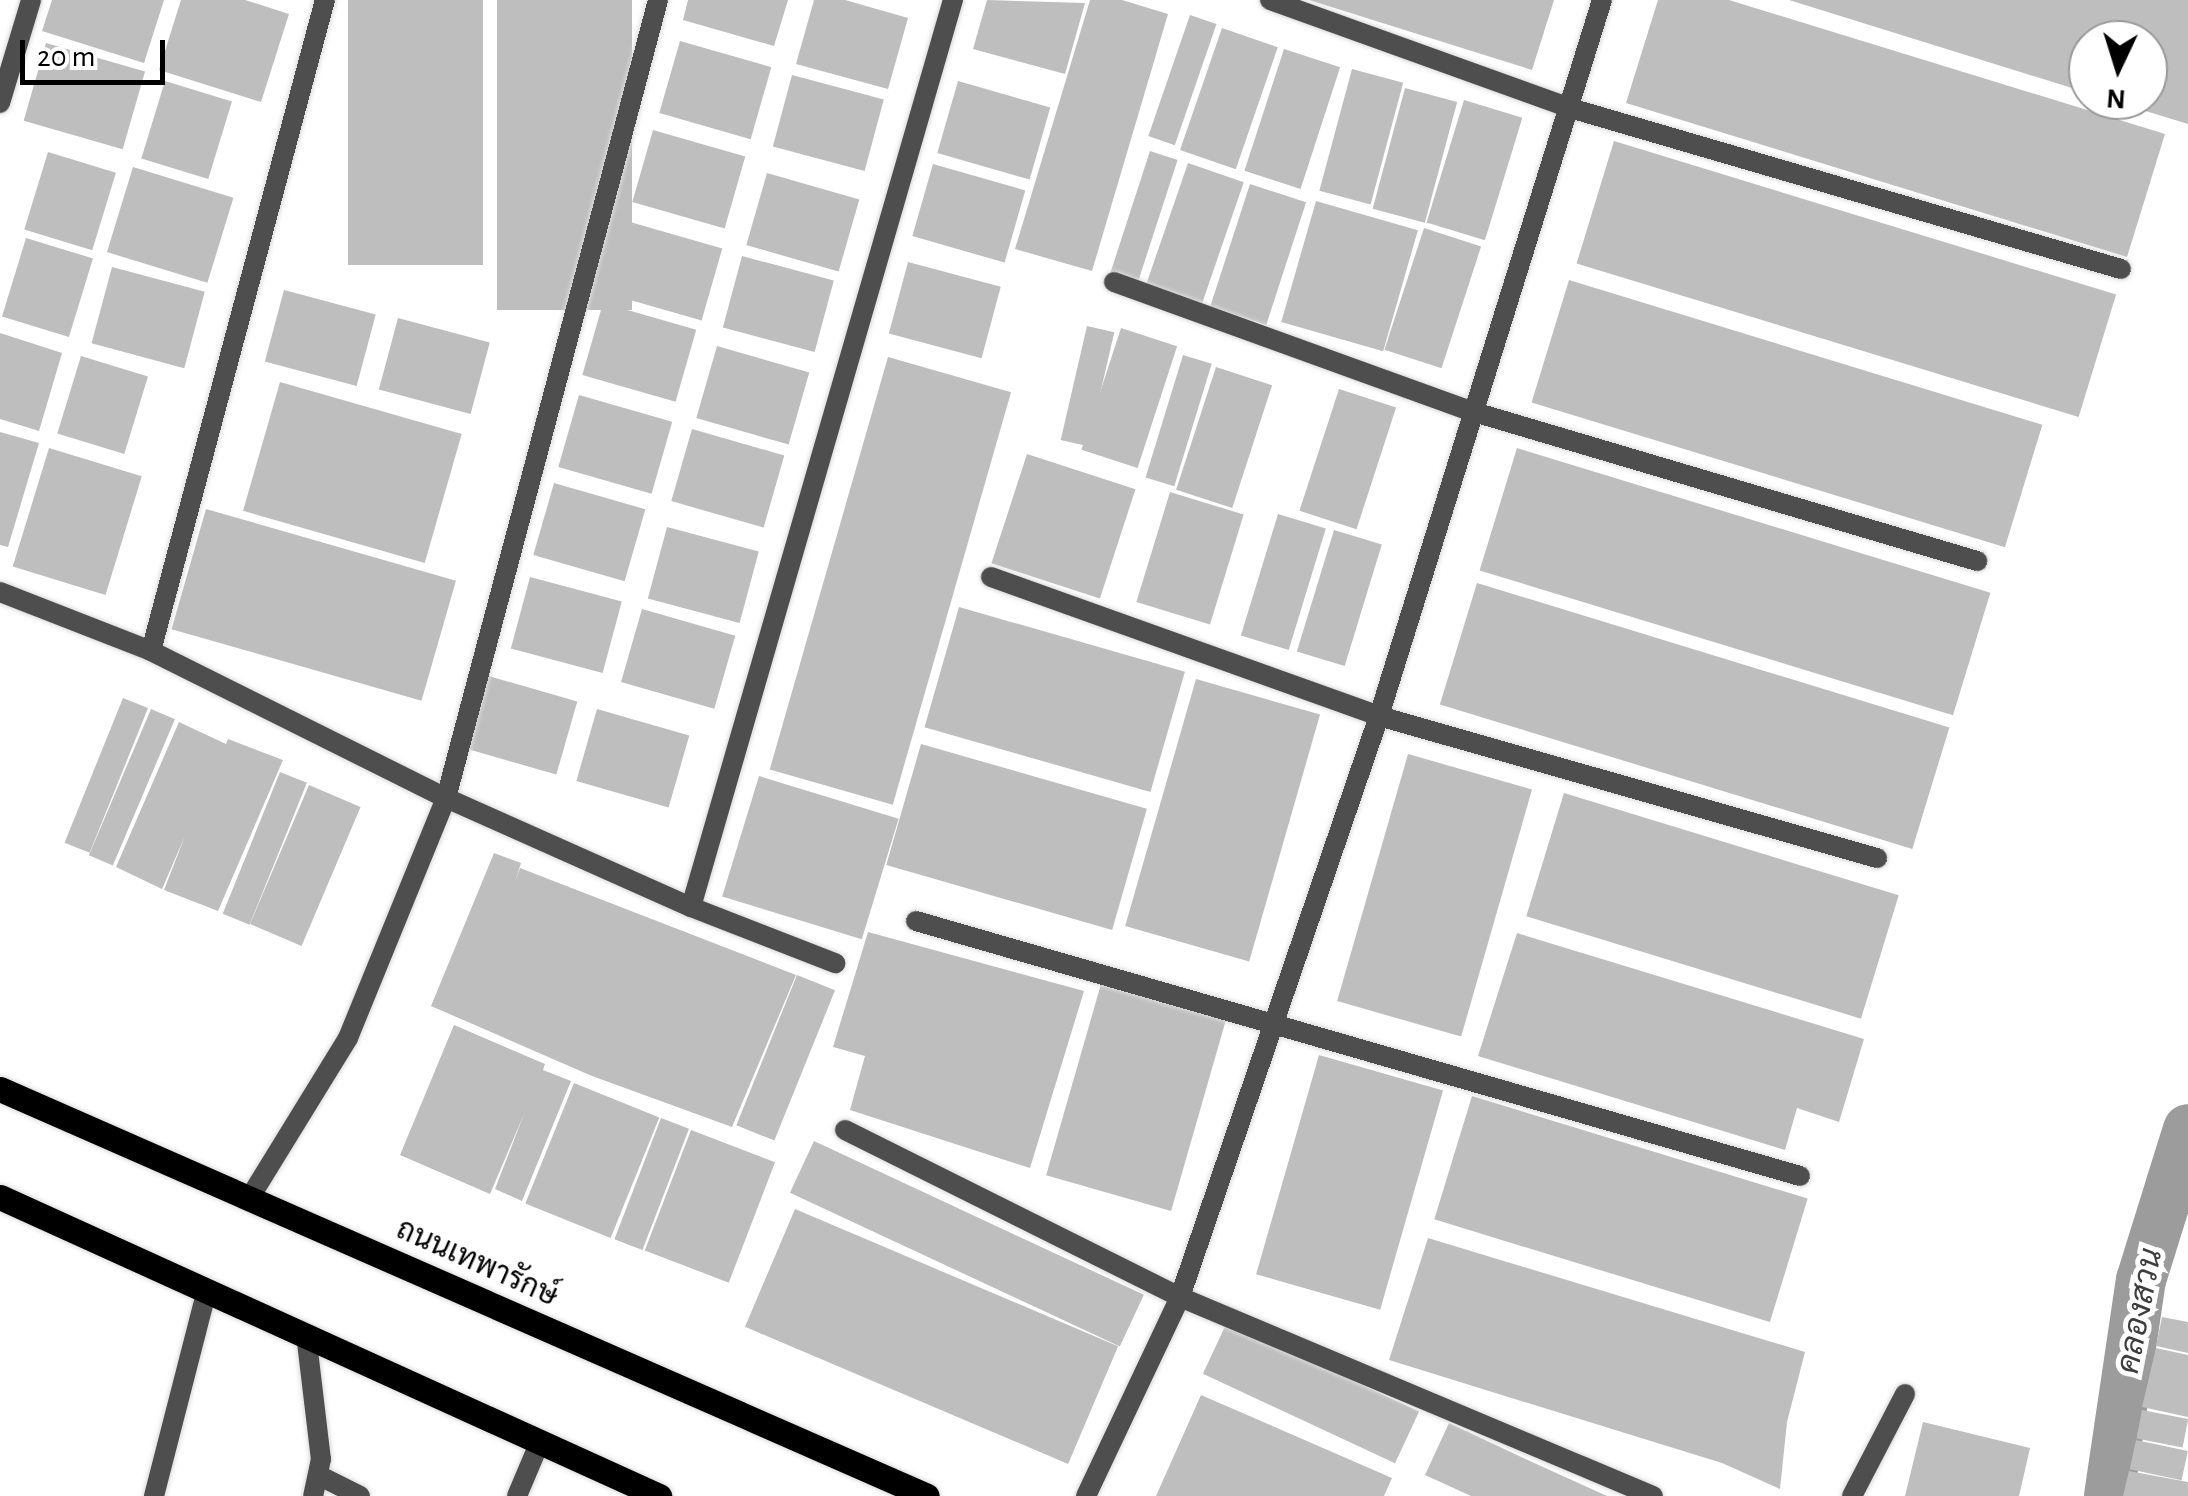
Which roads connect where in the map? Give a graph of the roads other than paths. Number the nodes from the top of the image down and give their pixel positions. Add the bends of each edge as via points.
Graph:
1 (31, 0) edge
2 (325, 0) edge
3 (658, 0) edge
4 (953, 0) edge
5 (1270, 0) edge
6 (1602, 0) edge
7 (0, 103) edge
8 (1570, 108) junction
9 (2120, 270) dead end
10 (1114, 282) dead end
11 (1474, 412) junction
12 (1977, 561) dead end
13 (991, 577) dead end
14 (0, 592) edge
15 (151, 651) junction
16 (1379, 716) junction
17 (446, 798) junction
18 (1877, 858) dead end
19 (691, 908) junction
20 (916, 921) dead end
21 (835, 963) dead end
22 (1274, 1024) junction
23 (0, 1089) edge
24 (845, 1130) dead end
25 (1800, 1176) dead end
26 (0, 1197) edge
27 (249, 1198) junction
28 (207, 1290) junction
29 (1180, 1296) junction
30 (306, 1334) junction
31 (1905, 1394) dead end
32 (539, 1444) junction
33 (316, 1485) edge
34 (643, 1493) edge
35 (154, 1496) edge
36 (360, 1496) edge
37 (517, 1496) edge
38 (927, 1496) edge
39 (1086, 1496) edge
40 (1653, 1496) edge
41 (1852, 1496) edge

1 - 7 street
2 - 15 street
3 - 17 street
4 - 19 street
5 - 8 street
6 - 8 street
8 - 9 street
8 - 11 street
10 - 11 street
11 - 12 street
11 - 16 street
13 - 16 street
14 - 15 street
15 - 17 street
16 - 18 street
16 - 22 street
17 - 19 street
17 - 27 street via 348,1038
19 - 21 street
20 - 22 street
22 - 25 street
22 - 29 street
23 - 27 main road, ถนนเทพารักษ์
24 - 29 street
26 - 28 main road
27 - 38 main road, ถนนเทพารักษ์
28 - 30 main road
28 - 35 street
29 - 39 street
29 - 40 street
30 - 32 main road
30 - 33 street via 321,1459
31 - 41 street
32 - 34 main road
32 - 37 street
33 - 36 street

